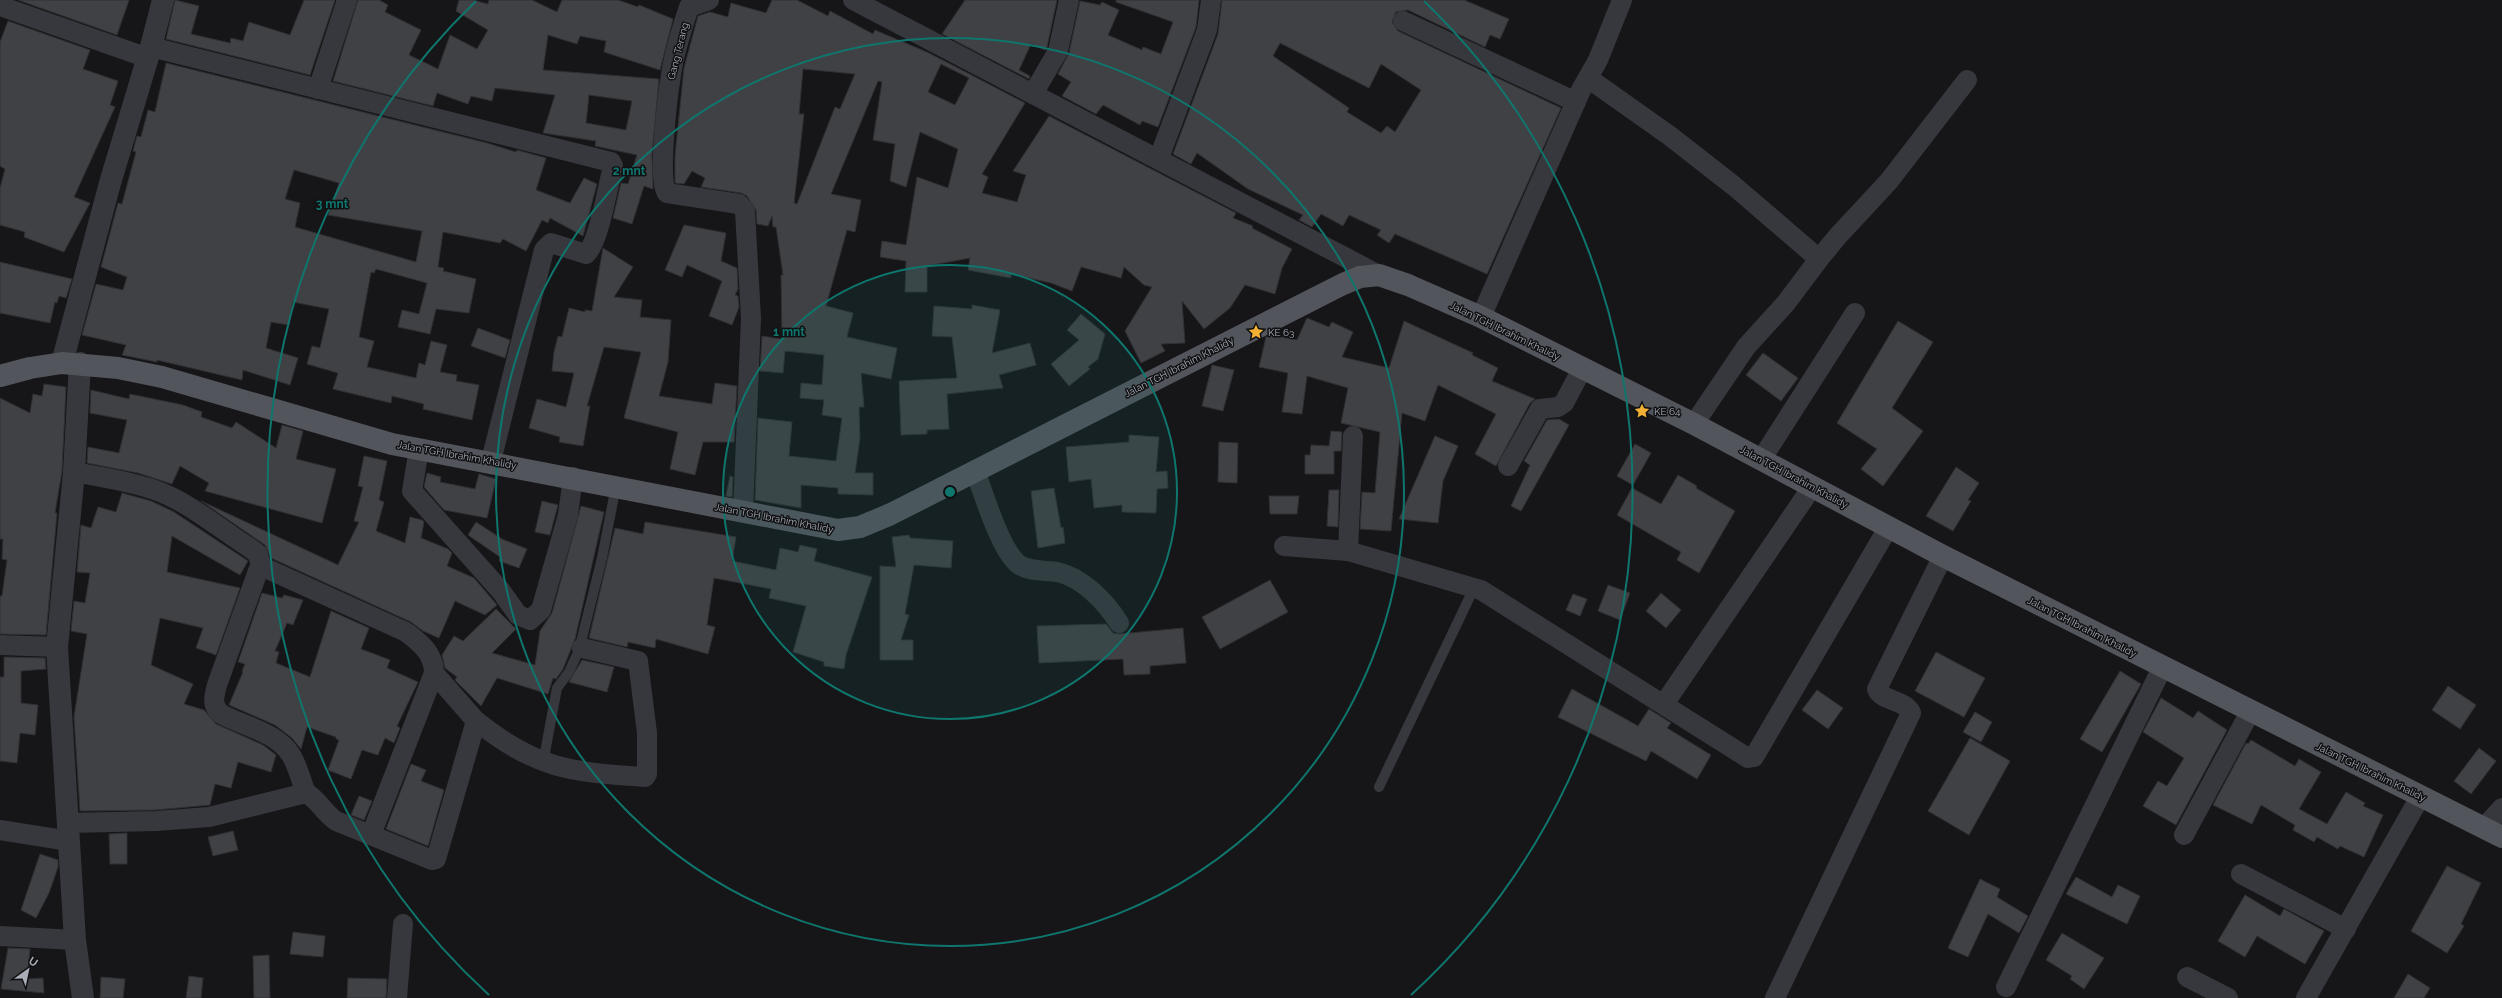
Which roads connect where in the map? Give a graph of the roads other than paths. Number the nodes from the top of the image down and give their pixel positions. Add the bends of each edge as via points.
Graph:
1 (163, 0) edge
2 (347, 0) edge
3 (709, 0) edge
4 (1070, 0) edge
5 (1211, 0) edge
6 (1622, 0) edge
7 (859, 2) edge
8 (0, 6) edge
9 (1404, 21) dead end
10 (150, 53) junction
11 (1588, 78) junction
12 (1967, 80) dead end
13 (318, 89) junction
14 (1033, 94) junction
15 (1576, 102) junction
16 (1159, 158) junction
17 (1819, 259) junction
18 (1380, 275) junction
19 (1855, 313) dead end
20 (1480, 317) junction
21 (71, 363) junction
22 (1582, 370) junction
23 (0, 376) edge
24 (1694, 424) junction
25 (1353, 436) dead end
26 (419, 449) junction
27 (1761, 460) junction
28 (491, 461) junction
29 (1508, 466) dead end
30 (975, 471) junction
31 (74, 472) junction
32 (573, 477) junction
33 (616, 486) junction
34 (1812, 487) junction
35 (743, 512) junction
36 (1888, 528) junction
37 (1284, 546) dead end
38 (1348, 551) junction
39 (1943, 556) junction
40 (261, 566) junction
41 (1474, 588) junction
42 (1118, 624) dead end
43 (0, 645) edge
44 (56, 647) junction
45 (582, 648) dead end
46 (2162, 668) junction
47 (434, 673) junction
48 (1664, 704) junction
49 (2250, 712) junction
50 (476, 720) junction
51 (543, 762) junction
52 (1379, 787) dead end
53 (306, 793) junction
54 (2420, 797) junction
55 (2502, 808) edge
56 (0, 830) edge
57 (68, 832) junction
58 (2493, 832) edge
59 (371, 835) junction
60 (2184, 835) dead end
61 (2241, 874) dead end
62 (403, 924) dead end
63 (2346, 929) junction
64 (0, 936) edge
65 (75, 940) junction
66 (2187, 977) dead end
67 (2006, 987) dead end
68 (83, 998) edge
69 (397, 998) edge
70 (1775, 998) edge
71 (2228, 998) edge
72 (2306, 998) edge

1 - 10 street
2 - 13 street
3 - 35 street, Gang Terang via 689,7 671,74 663,141 664,185 667,193 739,204 745,210 751,318
4 - 14 street via 1058,51
5 - 16 street via 1207,30
6 - 11 street
7 - 14 street
8 - 10 street
9 - 15 street
10 - 13 street
10 - 21 street via 110,183
11 - 15 street
11 - 17 street via 1670,136 1734,186
12 - 17 street via 1889,181
13 - 28 street via 611,162 613,166 597,232 589,252 586,254 551,243 544,250
14 - 16 street
15 - 20 street
16 - 18 street
17 - 24 street via 1786,303 1746,347
18 - 20 main road, Jalan TGH Ibrahim Khalidy
18 - 30 main road, Jalan TGH Ibrahim Khalidy via 1360,276 1343,284
19 - 27 street
20 - 22 main road, Jalan TGH Ibrahim Khalidy
21 - 23 main road, Jalan TGH Ibrahim Khalidy via 30,368
21 - 26 main road, Jalan TGH Ibrahim Khalidy via 118,368 162,377 296,417
21 - 31 street
22 - 24 main road, Jalan TGH Ibrahim Khalidy
22 - 29 street via 1564,403 1558,407 1540,409
24 - 27 main road, Jalan TGH Ibrahim Khalidy
25 - 38 street
26 - 28 main road, Jalan TGH Ibrahim Khalidy
26 - 32 street via 412,491 501,591 518,615 530,620 541,610 568,515
27 - 34 main road, Jalan TGH Ibrahim Khalidy
28 - 32 main road, Jalan TGH Ibrahim Khalidy
30 - 35 main road, Jalan TGH Ibrahim Khalidy via 860,527 838,530
30 - 42 street via 993,519 1009,555 1016,564 1068,576 1093,593 1112,611
31 - 40 street via 122,481 156,491 180,503 258,554
31 - 44 street
32 - 33 main road, Jalan TGH Ibrahim Khalidy
33 - 35 main road, Jalan TGH Ibrahim Khalidy
33 - 51 lane via 602,558 579,650 569,672 557,688
34 - 36 main road, Jalan TGH Ibrahim Khalidy
34 - 48 street
36 - 39 main road, Jalan TGH Ibrahim Khalidy
36 - 48 street via 1754,757 1748,758
37 - 38 street
38 - 41 street
39 - 46 main road, Jalan TGH Ibrahim Khalidy
39 - 70 street via 1877,689 1908,707 1911,713
40 - 47 street via 406,632 430,655
40 - 53 street via 213,702 215,709 221,714 266,734 284,746 292,756
41 - 48 street
41 - 52 lane
43 - 44 street
44 - 57 street
45 - 51 street via 638,660 647,733 647,774 645,777 577,772
46 - 49 main road, Jalan TGH Ibrahim Khalidy
46 - 67 street
47 - 50 street
47 - 59 street
49 - 54 main road, Jalan TGH Ibrahim Khalidy
49 - 60 street
50 - 51 street via 521,752
50 - 59 street via 436,859 432,860
53 - 57 street via 209,817
53 - 59 street via 332,818
54 - 58 main road, Jalan TGH Ibrahim Khalidy
54 - 63 street
55 - 58 street
56 - 57 street
57 - 65 street
61 - 63 street
62 - 69 street
63 - 72 street
64 - 65 street
65 - 68 street
66 - 71 street

